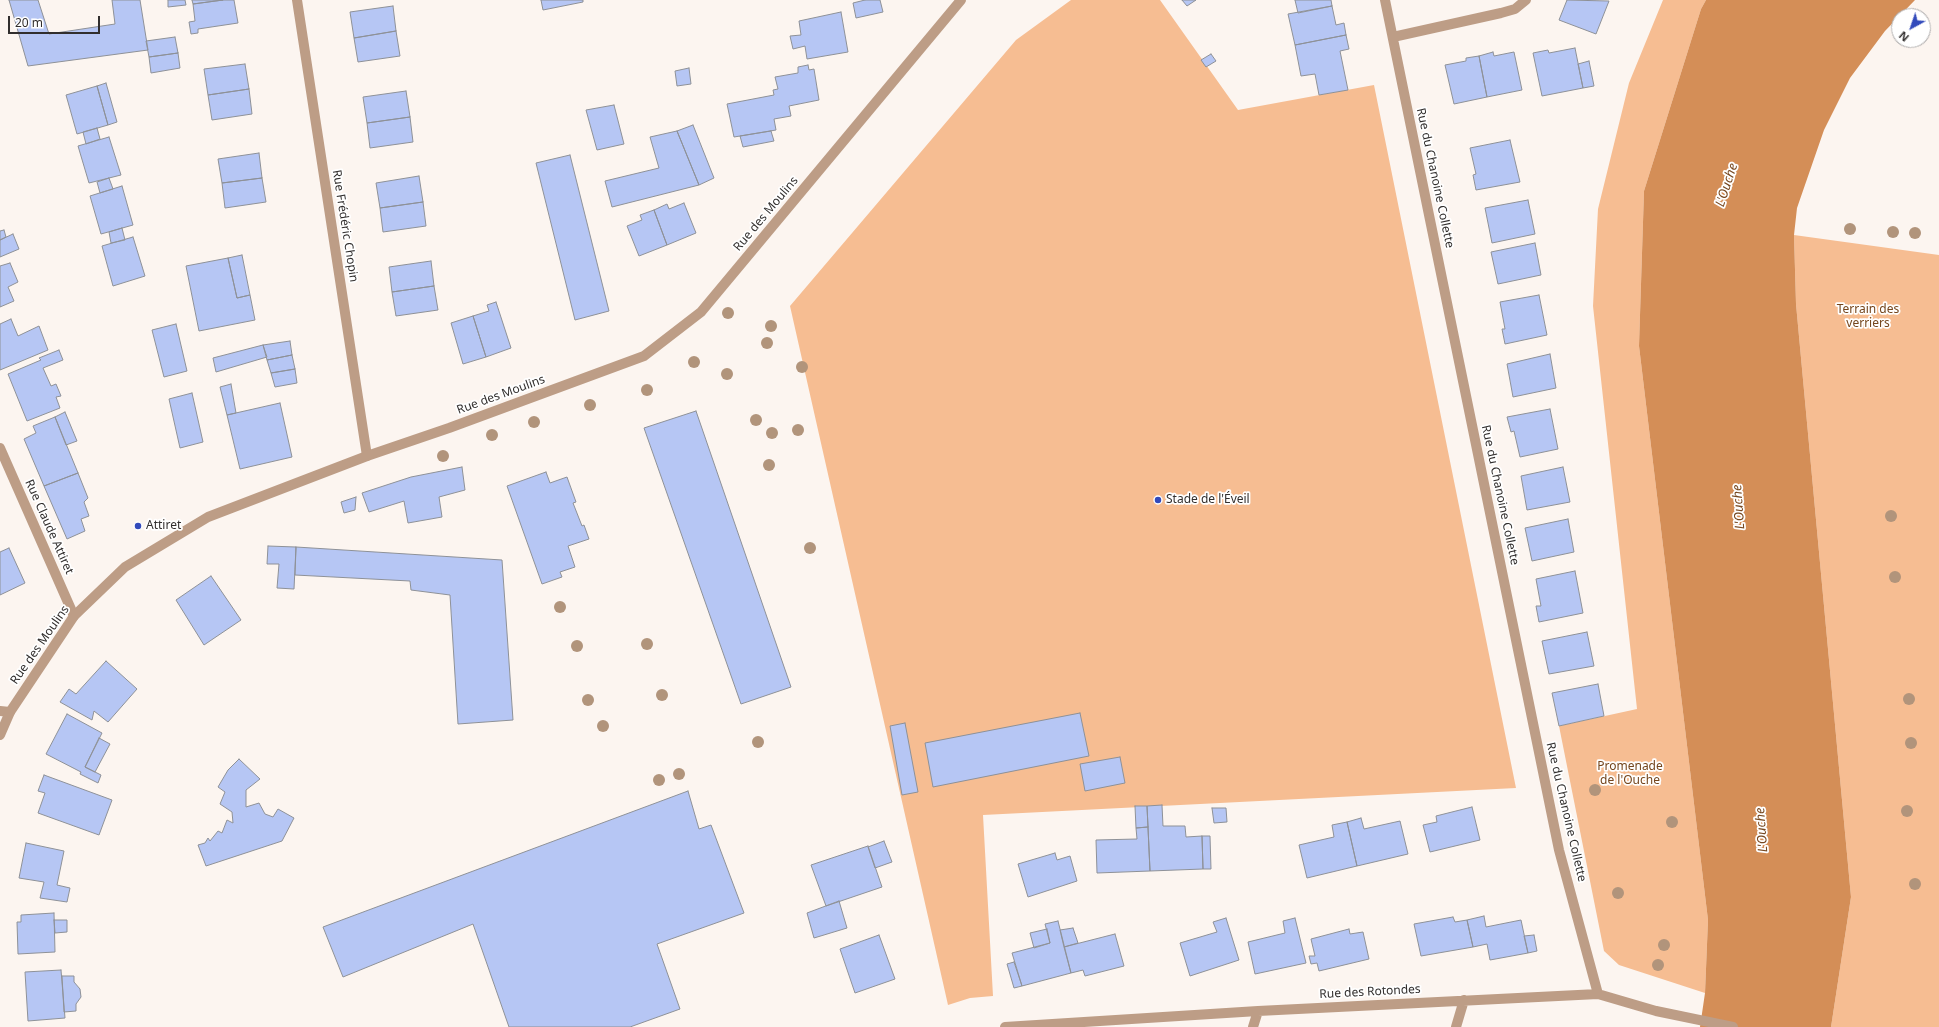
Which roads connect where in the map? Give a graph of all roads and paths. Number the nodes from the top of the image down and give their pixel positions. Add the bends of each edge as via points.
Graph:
1 (297, 0) edge
2 (961, 0) edge
3 (1385, 0) edge
4 (1526, 0) edge
5 (1393, 37) junction
6 (0, 448) edge
7 (367, 456) junction
8 (74, 616) junction
9 (5, 712) edge
10 (0, 735) edge
11 (1598, 994) junction
12 (1464, 1000) junction
13 (1258, 1010) junction
14 (1005, 1027) edge
15 (1253, 1027) edge
16 (1456, 1027) edge
17 (1733, 1027) edge

1 - 7 street, Rue Frédéric Chopin
2 - 7 street, Rue des Moulins via 701,312 644,356
3 - 5 street, Rue du Chanoine Collette
4 - 5 street via 1515,8 1501,13
5 - 11 street, Rue du Chanoine Collette via 1559,850
6 - 8 street, Rue Claude Attiret
7 - 8 street, Rue des Moulins via 208,517 125,567
8 - 9 street, Rue des Moulins
9 - 10 street, Rue des Moulins
11 - 12 street, Rue des Rotondes
11 - 17 street, Rue des Rotondes via 1656,1011
12 - 13 street, Rue des Rotondes
12 - 16 street
13 - 14 street, Rue des Rotondes
13 - 15 street

